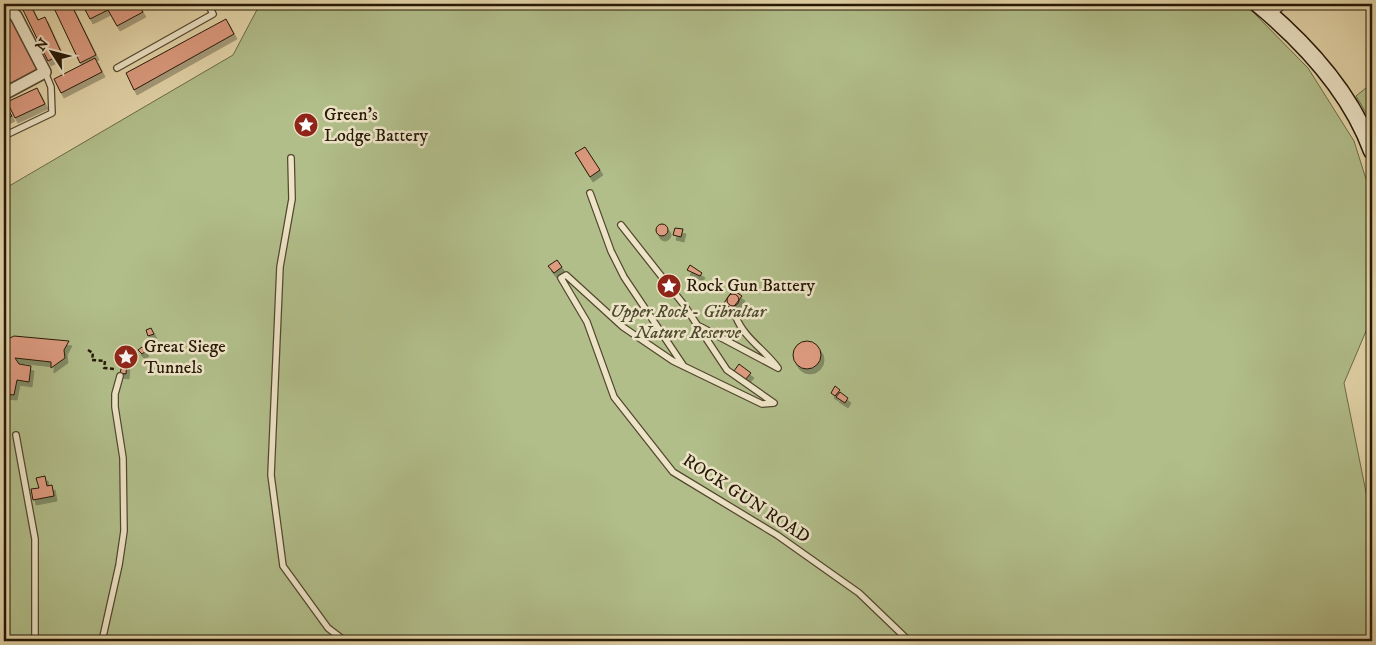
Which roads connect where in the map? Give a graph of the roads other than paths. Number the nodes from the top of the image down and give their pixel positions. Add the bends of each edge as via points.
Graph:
1 (208, 4) edge
2 (1258, 4) edge
3 (1285, 4) edge
4 (4, 10) edge
5 (1271, 15) junction
6 (116, 68) dead end
7 (45, 72) junction
8 (4, 94) edge
9 (4, 136) edge
10 (1372, 151) edge
11 (291, 158) dead end
12 (590, 193) dead end
13 (621, 225) dead end
14 (736, 317) dead end
15 (699, 326) junction
16 (683, 365) junction
17 (120, 376) dead end
18 (16, 435) dead end
19 (35, 641) edge
20 (102, 641) edge
21 (345, 641) edge
22 (909, 641) edge

1 - 6 lane via 213,14
2 - 5 main road
3 - 5 lane
4 - 7 street via 16,16
5 - 10 main road via 1331,79 1360,122
7 - 8 street
7 - 9 lane via 51,87 52,113
11 - 21 lane via 292,199 280,267 271,475 283,566 328,628
12 - 16 lane via 624,277
13 - 15 lane
14 - 15 lane via 741,330 778,368
15 - 16 lane, ROCK GUN ROAD via 727,370 774,403 762,404
16 - 22 lane, ROCK GUN ROAD via 623,327 566,275 561,278 587,322 614,397 673,472 776,535 859,593
17 - 20 lane via 115,407 123,458 124,531
18 - 19 lane via 35,540

